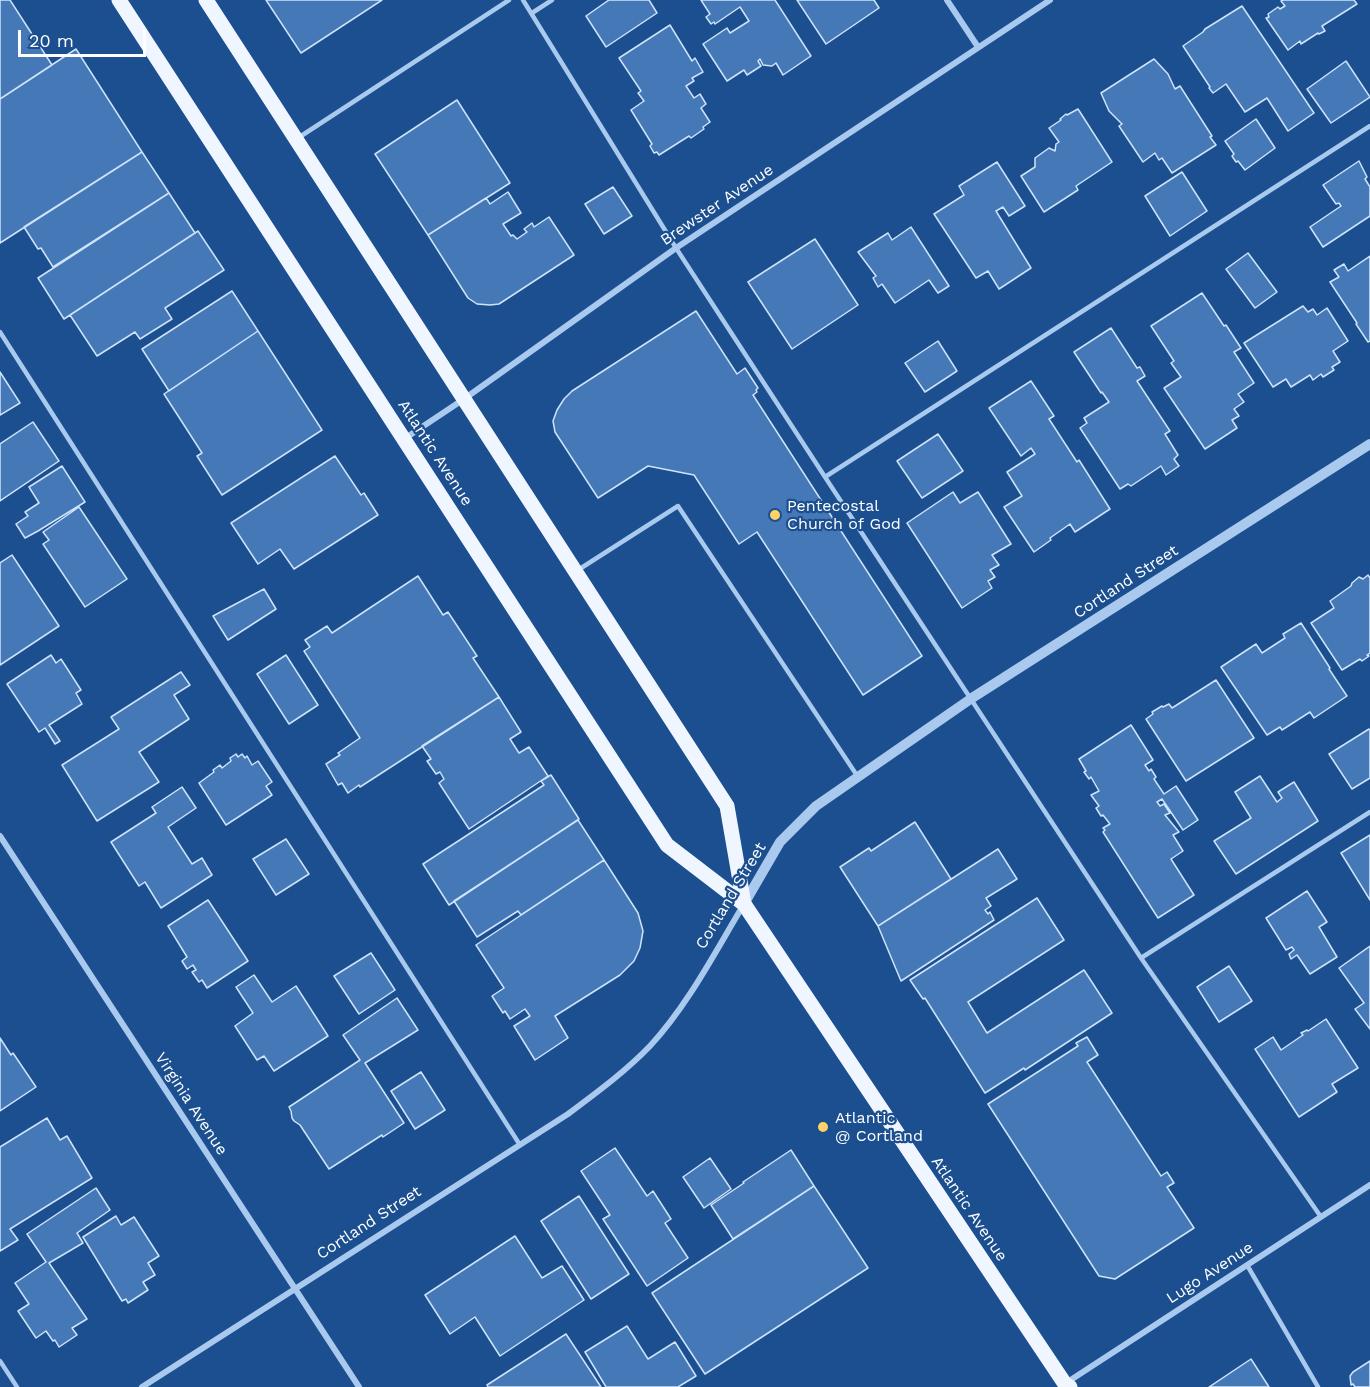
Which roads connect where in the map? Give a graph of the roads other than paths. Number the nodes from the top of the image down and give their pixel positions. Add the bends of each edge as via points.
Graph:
1 (118, 0) edge
2 (206, 0) edge
3 (509, 0) edge
4 (523, 0) edge
5 (552, 0) edge
6 (947, 0) edge
7 (1050, 0) edge
8 (532, 13) junction
9 (978, 47) junction
10 (1370, 126) edge
11 (296, 140) junction
12 (676, 248) junction
13 (0, 332) edge
14 (464, 399) junction
15 (404, 438) junction
16 (1370, 444) edge
17 (825, 477) junction
18 (575, 572) junction
19 (972, 699) junction
20 (858, 777) junction
21 (1370, 812) edge
22 (0, 836) edge
23 (744, 904) junction
24 (1141, 957) junction
25 (520, 1145) junction
26 (1370, 1185) edge
27 (1321, 1217) junction
28 (1247, 1265) junction
29 (295, 1289) junction
30 (0, 1361) edge
31 (1066, 1386) edge
32 (17, 1387) edge
33 (142, 1387) edge
34 (359, 1387) edge
35 (1318, 1387) edge

1 - 15 main road, Atlantic Avenue
2 - 11 main road, Atlantic Avenue
3 - 11 lane
4 - 8 lane
5 - 8 lane
6 - 9 street
7 - 9 street, Brewster Avenue
8 - 12 lane
9 - 12 street, Brewster Avenue
10 - 17 lane
11 - 14 main road, Atlantic Avenue
12 - 14 street, Brewster Avenue
12 - 17 lane
13 - 25 lane
14 - 15 street, Brewster Avenue
14 - 18 main road, Atlantic Avenue
15 - 23 main road, Atlantic Avenue via 667,845
16 - 19 street, Cortland Street
17 - 19 lane
18 - 20 lane via 678,506
18 - 23 main road, Atlantic Avenue via 727,806
19 - 20 street, Cortland Street
19 - 24 lane
20 - 23 street, Cortland Street via 816,806 780,842
21 - 24 lane
22 - 29 street, Virginia Avenue
23 - 25 street, Cortland Street via 682,1006 650,1046 613,1080
23 - 31 main road, Atlantic Avenue
24 - 27 lane
25 - 29 street, Cortland Street
26 - 27 street, Lugo Avenue
27 - 28 street, Lugo Avenue
28 - 31 street, Lugo Avenue
28 - 35 lane
29 - 33 street, Cortland Street
29 - 34 street, Virginia Avenue
30 - 32 lane

